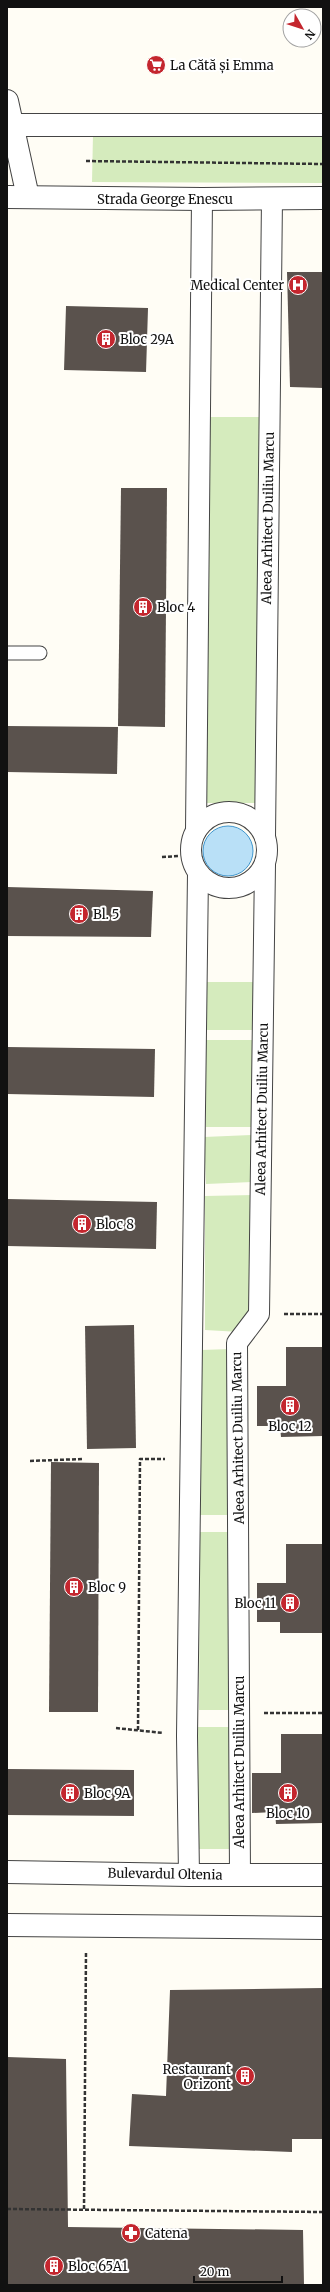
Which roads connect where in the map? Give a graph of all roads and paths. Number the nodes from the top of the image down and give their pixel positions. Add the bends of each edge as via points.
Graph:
1 (7, 101) edge
2 (9, 125) edge
3 (323, 125) edge
4 (86, 161) dead end
5 (323, 164) edge
6 (18, 197) edge
7 (272, 198) junction
8 (323, 198) edge
9 (202, 199) junction
10 (7, 653) edge
11 (40, 653) dead end
12 (196, 831) junction
13 (265, 837) junction
14 (265, 864) junction
15 (198, 873) junction
16 (259, 1314) junction
17 (323, 1314) edge
18 (82, 1459) dead end
19 (140, 1459) dead end
20 (30, 1461) dead end
21 (323, 1713) edge
22 (239, 1714) junction
23 (116, 1728) dead end
24 (138, 1730) junction
25 (187, 1736) junction
26 (7, 1872) edge
27 (189, 1875) junction
28 (240, 1875) junction
29 (323, 1875) edge
30 (7, 1925) edge
31 (86, 1927) junction
32 (323, 1928) edge
33 (7, 2209) edge
34 (84, 2210) junction
35 (323, 2212) edge

1 - 2 street
2 - 3 street
2 - 6 street
4 - 5 path
6 - 9 street, Strada George Enescu
7 - 8 street, Strada George Enescu
7 - 9 street, Strada George Enescu
7 - 13 street, Aleea Arhitect Duiliu Marcu
9 - 12 street
10 - 11 lane
12 - 13 street via 214,815 236,813 247,816 259,826
12 - 15 street via 191,844 191,856
13 - 14 street, Aleea Arhitect Duiliu Marcu
14 - 15 street via 255,878 235,888 215,886
14 - 16 street, Aleea Arhitect Duiliu Marcu
15 - 25 street
16 - 17 path
16 - 22 street, Aleea Arhitect Duiliu Marcu via 238,1343
18 - 20 path
19 - 24 path
21 - 22 path
22 - 28 street, Aleea Arhitect Duiliu Marcu
23 - 24 path
24 - 25 path
25 - 27 street
26 - 27 street, Bulevardul Oltenia
27 - 28 street, Bulevardul Oltenia
28 - 29 street, Bulevardul Oltenia
30 - 31 street
31 - 32 street
31 - 34 path
33 - 34 path
34 - 35 path

